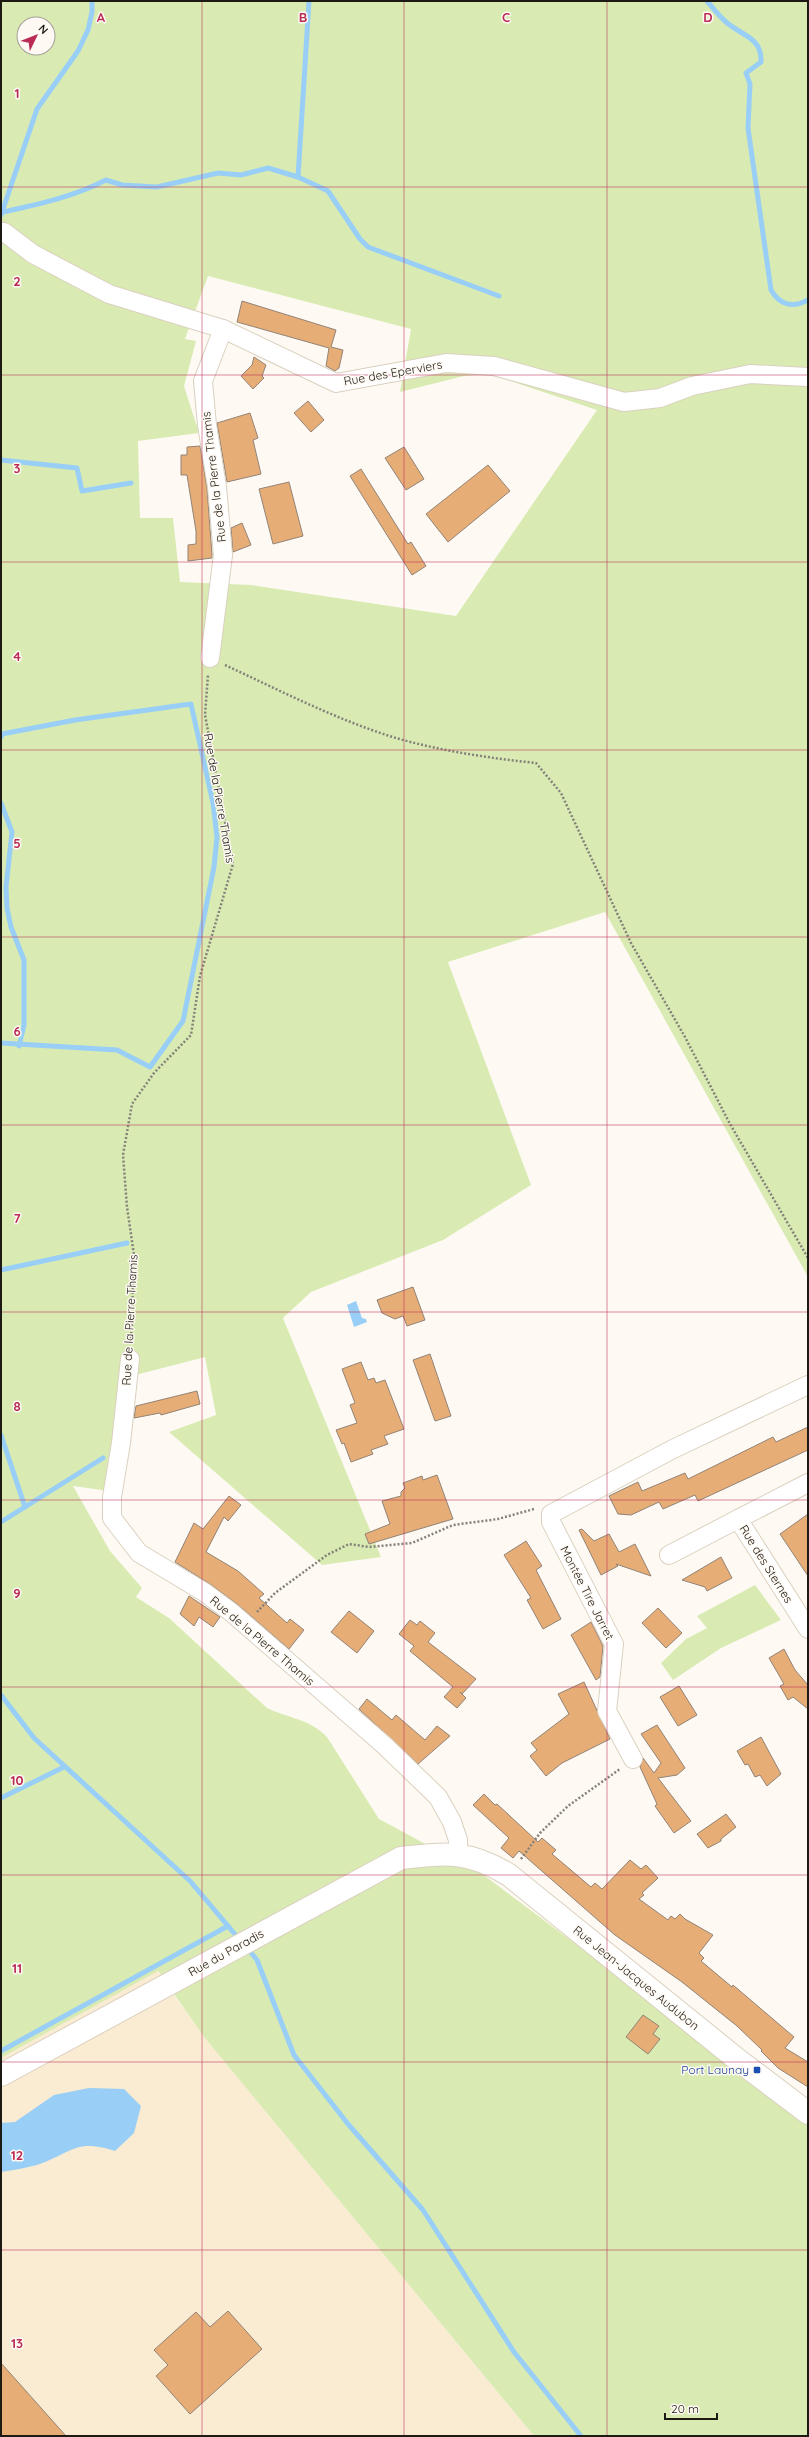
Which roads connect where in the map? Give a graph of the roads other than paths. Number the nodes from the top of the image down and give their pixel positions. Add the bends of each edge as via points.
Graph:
1 (4, 232) dead end
2 (223, 329) junction
3 (808, 377) edge
4 (210, 658) road end
5 (130, 1359) road end
6 (808, 1385) edge
7 (808, 1483) edge
8 (738, 1519) junction
9 (669, 1555) dead end
10 (808, 1629) edge
11 (633, 1759) road end
12 (458, 1854) junction
13 (1, 2075) edge
14 (808, 2113) edge

1 - 2 street, Rue des Eperviers via 33,254 109,294
2 - 3 street, Rue des Eperviers via 336,383 446,363 494,366 624,402 660,398 692,386 750,374
2 - 4 street, Rue de la Pierre Thamis via 203,381 223,555
5 - 12 street, Rue de la Pierre Thamis via 112,1497 112,1518 138,1553 204,1592 246,1624 384,1745 438,1797 452,1822 458,1840
6 - 11 street, Montée Tire Jarret via 673,1449 551,1514 551,1522 614,1644 607,1711
7 - 8 street, Rue des Sternes
8 - 9 street, Rue des Sternes
8 - 10 street, Rue des Sternes
12 - 13 main road, Rue du Paradis via 401,1858
12 - 14 main road, Rue Jean-Jacques Audubon via 486,1862 509,1875 738,2060

